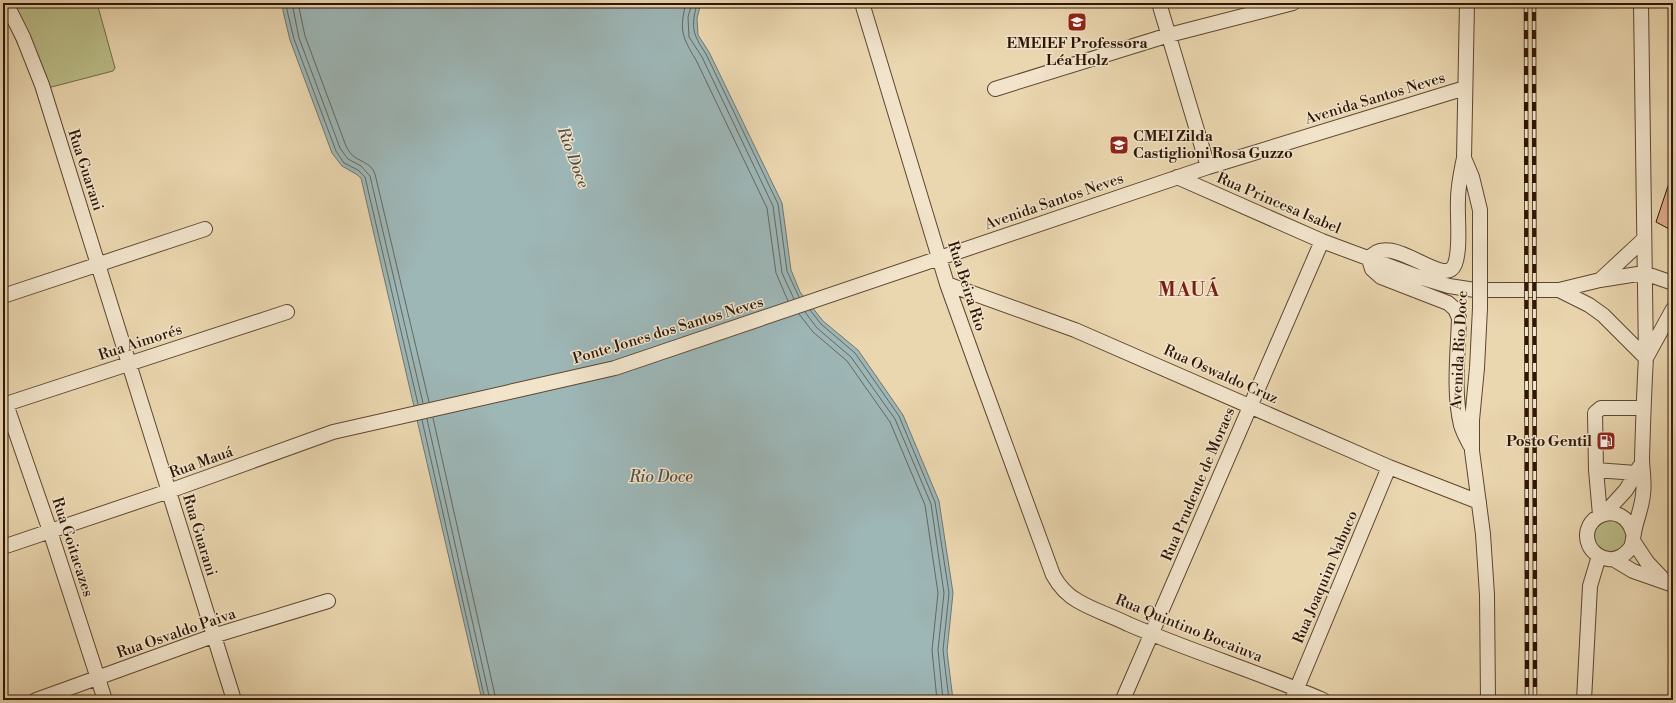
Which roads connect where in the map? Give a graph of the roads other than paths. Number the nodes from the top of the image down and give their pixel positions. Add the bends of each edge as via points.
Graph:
1 (6, 3) edge
2 (862, 3) edge
3 (1158, 3) edge
4 (1293, 3) edge
5 (1467, 3) edge
6 (1641, 3) edge
7 (1169, 35) junction
8 (1465, 88) junction
9 (994, 89) dead end
10 (1464, 158) junction
11 (1208, 167) junction
12 (1177, 177) junction
13 (205, 228) dead end
14 (1643, 240) junction
15 (1322, 241) junction
16 (940, 259) junction
17 (1369, 259) junction
18 (98, 264) junction
19 (1644, 273) junction
20 (1600, 280) junction
21 (1673, 283) edge
22 (947, 284) junction
23 (1559, 290) junction
24 (3, 296) edge
25 (816, 300) joint
26 (1673, 309) edge
27 (287, 312) dead end
28 (1646, 358) junction
29 (129, 363) junction
30 (5, 405) edge
31 (1250, 406) junction
32 (1643, 408) junction
33 (412, 415) joint
34 (1472, 451) junction
35 (1642, 461) junction
36 (1389, 466) junction
37 (1596, 470) junction
38 (1636, 474) junction
39 (169, 492) junction
40 (1479, 502) junction
41 (1602, 514) junction
42 (50, 531) junction
43 (1633, 537) junction
44 (3, 547) edge
45 (1606, 558) junction
46 (1053, 575) joint
47 (1669, 583) edge
48 (328, 601) dead end
49 (1152, 634) junction
50 (213, 636) junction
51 (98, 678) junction
52 (1295, 694) edge
53 (1124, 697) dead end
54 (36, 700) edge
55 (105, 700) edge
56 (234, 700) edge
57 (1323, 700) edge
58 (1488, 700) edge
59 (1584, 700) edge

1 - 18 street, Rua Guarani via 42,85
2 - 16 street, Rua Beira Rio
3 - 7 street
4 - 7 street
5 - 8 street, Avenida Rio Doce
6 - 14 street
7 - 9 street
7 - 11 street
8 - 10 street, Avenida Rio Doce
8 - 11 street, Avenida Santos Neves
10 - 17 street via 1458,199 1454,266 1445,272 1440,271 1399,252 1386,250 1376,251
10 - 34 street, Avenida Rio Doce, bridge via 1474,183 1480,210 1480,308
11 - 12 street, Avenida Santos Neves
12 - 15 street, Rua Princesa Isabel
12 - 16 street, Avenida Santos Neves
13 - 18 street
14 - 19 street
14 - 20 street
15 - 17 street, Rua Princesa Isabel
15 - 31 street, Rua Prudente de Moraes
16 - 22 street, Rua Beira Rio
16 - 25 street, Avenida Santos Neves
17 - 23 street, Rua Princesa Isabel via 1416,276 1462,288
17 - 34 street via 1372,269 1381,277 1448,303 1455,309 1459,318 1459,415
18 - 24 street
18 - 29 street, Rua Guarani
19 - 20 street
19 - 21 street
19 - 28 street
20 - 23 street
22 - 31 street, Rua Oswaldo Cruz via 1075,330
22 - 46 street, Rua Beira Rio
23 - 28 street via 1603,315
25 - 33 street, Ponte Jones dos Santos Neves via 615,368
26 - 28 street
27 - 29 street, Rua Aimorés
28 - 32 street
29 - 30 street, Rua Aimorés
29 - 39 street, Rua Guarani
30 - 42 street, Rua Goitacazes
31 - 36 street, Rua Oswaldo Cruz
31 - 49 street, Rua Prudente de Moraes
32 - 35 street
32 - 37 street via 1597,410
33 - 39 street, Rua Mauá via 333,432
34 - 40 street, Avenida Rio Doce
35 - 38 street
35 - 43 street via 1643,495
36 - 40 street, Rua Oswaldo Cruz
36 - 52 street, Rua Joaquim Nabuco
37 - 38 street
37 - 41 street
38 - 41 street via 1626,490
39 - 42 street, Rua Mauá
39 - 50 street, Rua Guarani
40 - 58 street, Avenida Rio Doce via 1487,595
41 - 43 street via 1613,513 1627,520
41 - 45 street via 1592,522 1587,537 1593,551
42 - 44 street, Rua Mauá
42 - 51 street, Rua Goitacazes
43 - 45 street via 1625,554
43 - 47 street via 1647,562
45 - 47 street via 1633,571
45 - 59 street via 1590,586
46 - 49 street, Rua Quintino Bocaiuva via 1066,593 1078,602
48 - 50 street, Rua Osvaldo Paiva
49 - 52 street, Rua Quintino Bocaiuva
49 - 53 street, Rua Prudente de Moraes
50 - 51 street, Rua Osvaldo Paiva
50 - 56 street, Rua Guarani
51 - 54 street, Rua Osvaldo Paiva
51 - 55 street, Rua Goitacazes
52 - 57 street, Rua Quintino Bocaiuva

